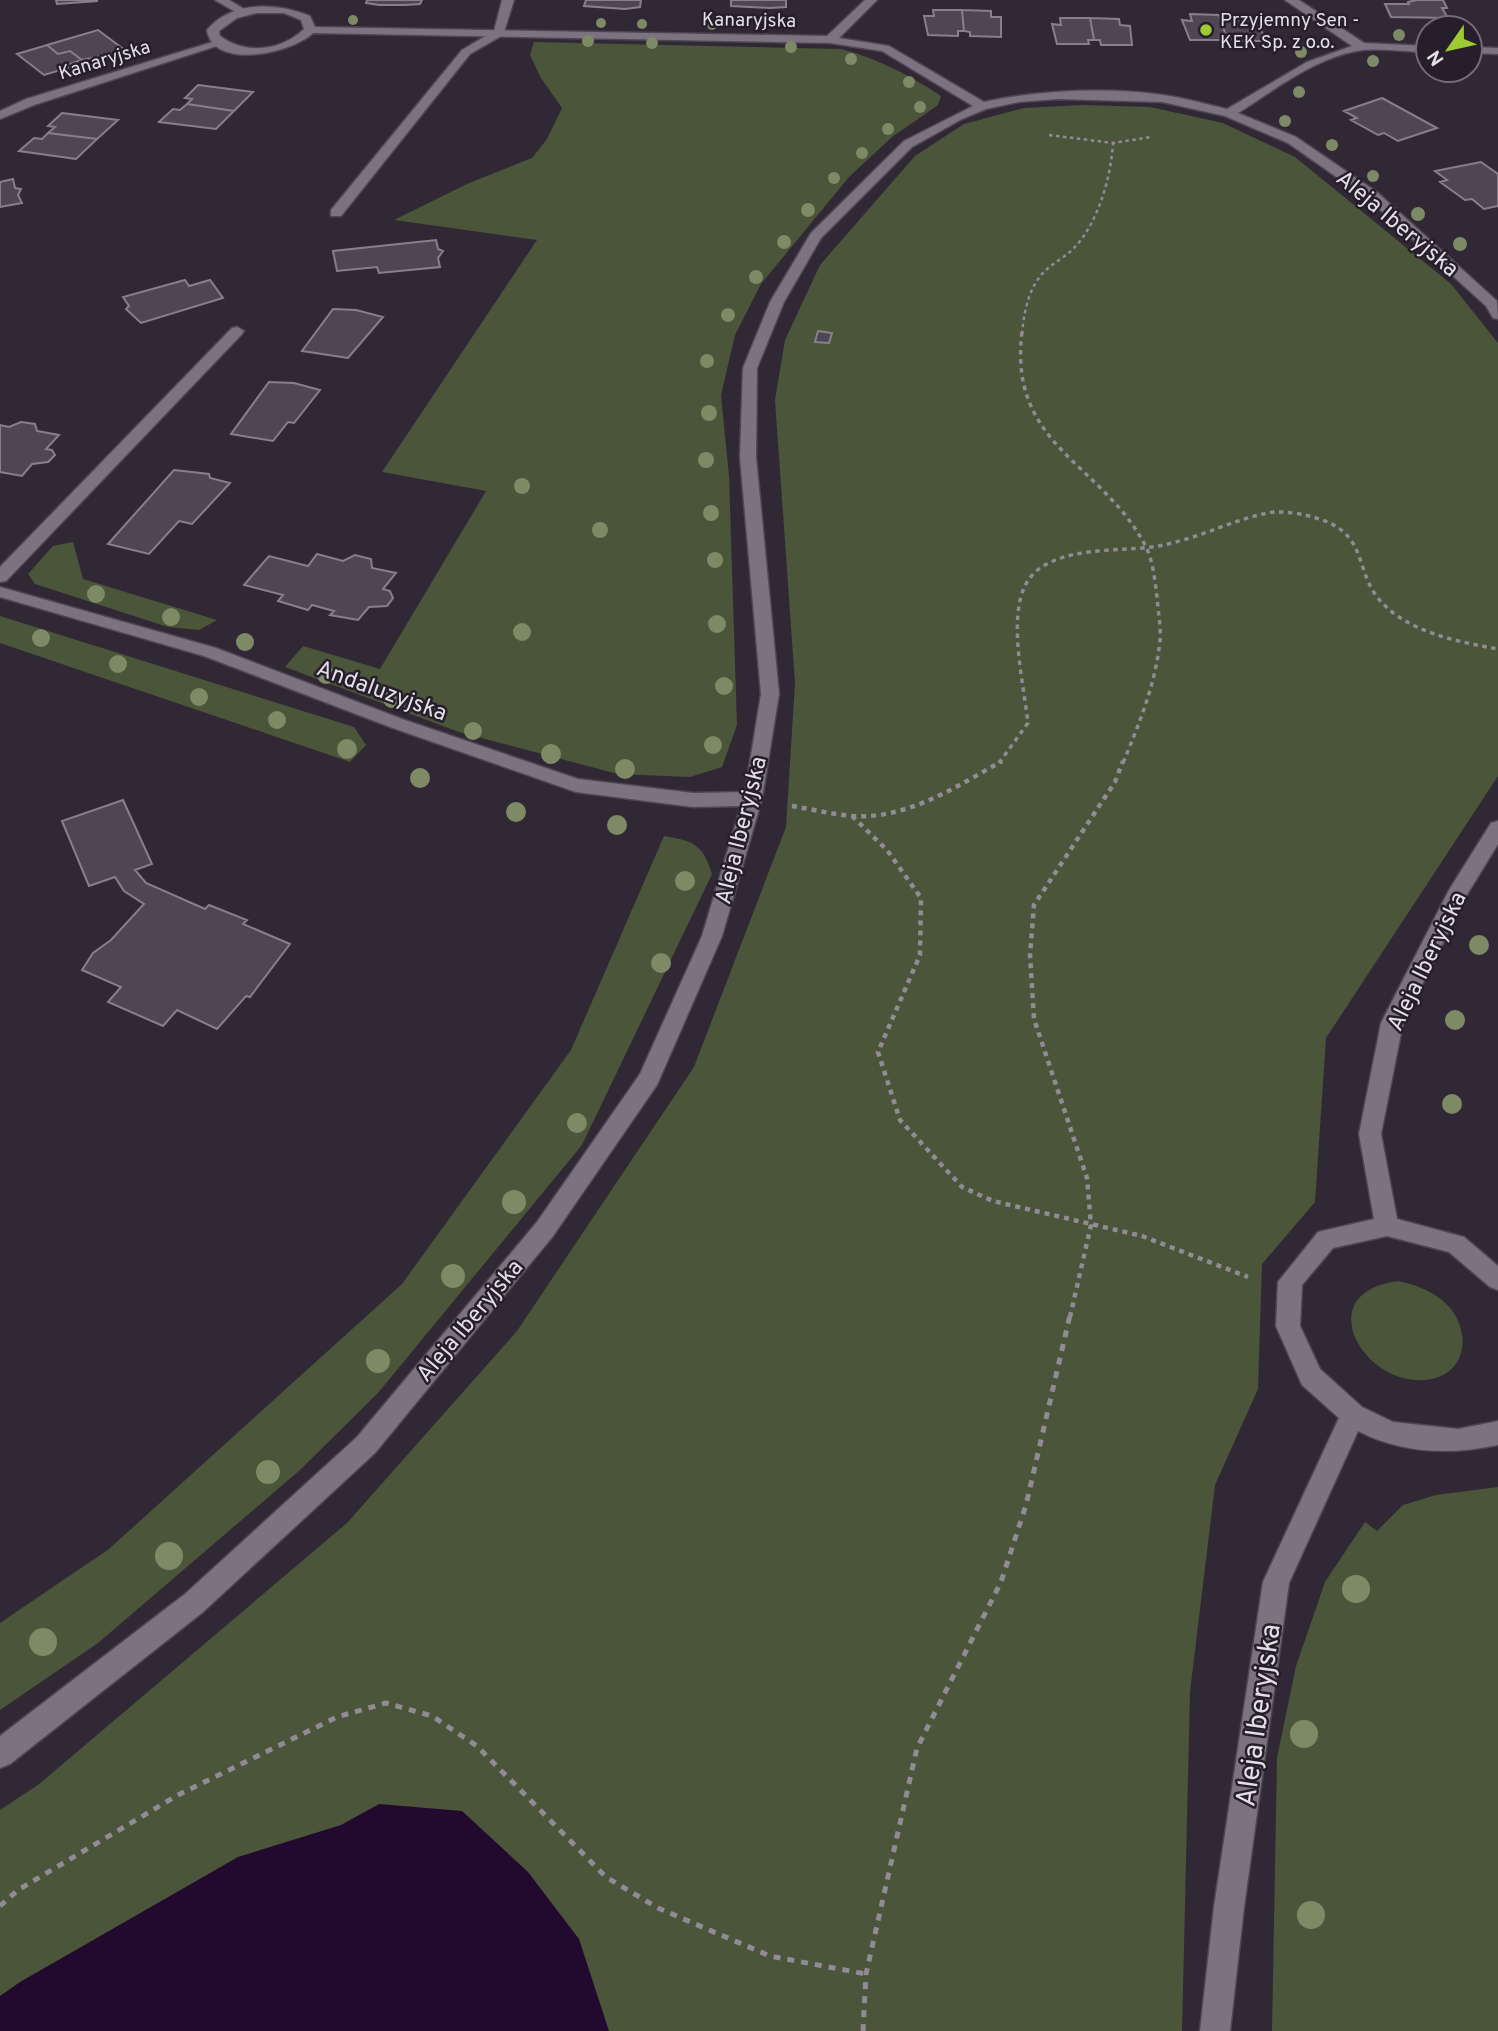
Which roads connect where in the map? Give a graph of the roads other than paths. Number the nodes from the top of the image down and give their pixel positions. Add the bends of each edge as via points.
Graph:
1 (221, 0) edge
2 (508, 0) edge
3 (871, 0) edge
4 (1291, 0) edge
5 (243, 12) junction
6 (310, 30) junction
7 (499, 33) junction
8 (830, 40) junction
9 (220, 43) junction
10 (1362, 47) junction
11 (1414, 49) edge
12 (982, 106) junction
13 (1229, 113) junction
14 (0, 115) edge
15 (335, 213) dead end
16 (1498, 315) edge
17 (237, 331) dead end
18 (0, 577) edge
19 (0, 593) edge
20 (753, 799) junction
21 (1498, 828) edge
22 (1387, 1226) junction
23 (1498, 1280) edge
24 (1353, 1415) junction
25 (1498, 1433) edge
26 (0, 1754) edge
27 (1215, 2031) edge

1 - 5 street
2 - 7 street
3 - 8 street
4 - 10 street
5 - 6 street via 286,10 306,18
5 - 9 street via 213,30
6 - 7 street, Kanaryjska
6 - 9 street, Kanaryjska via 294,43 262,50
7 - 8 street, Kanaryjska
7 - 15 street via 466,52
8 - 12 street, Kanaryjska via 884,48
9 - 14 street, Kanaryjska
10 - 11 street
10 - 13 street via 1296,72
12 - 13 street, Aleja Iberyjska via 1058,95 1162,98
12 - 20 street, Aleja Iberyjska via 908,144 816,236 777,302 750,368 748,457 770,694
13 - 16 street, Aleja Iberyjska via 1292,139 1373,196 1492,304
17 - 18 street
19 - 20 street, Andaluzyjska via 210,652 576,785 693,800
20 - 26 street, Aleja Iberyjska via 712,936 649,1079 545,1229 366,1445 194,1603
21 - 22 street, Aleja Iberyjska via 1459,890 1392,1023 1370,1134
22 - 23 street via 1456,1244
22 - 24 street via 1326,1239 1290,1282 1288,1326 1311,1377
24 - 25 street via 1390,1434 1458,1441
24 - 27 street, Aleja Iberyjska via 1276,1582

